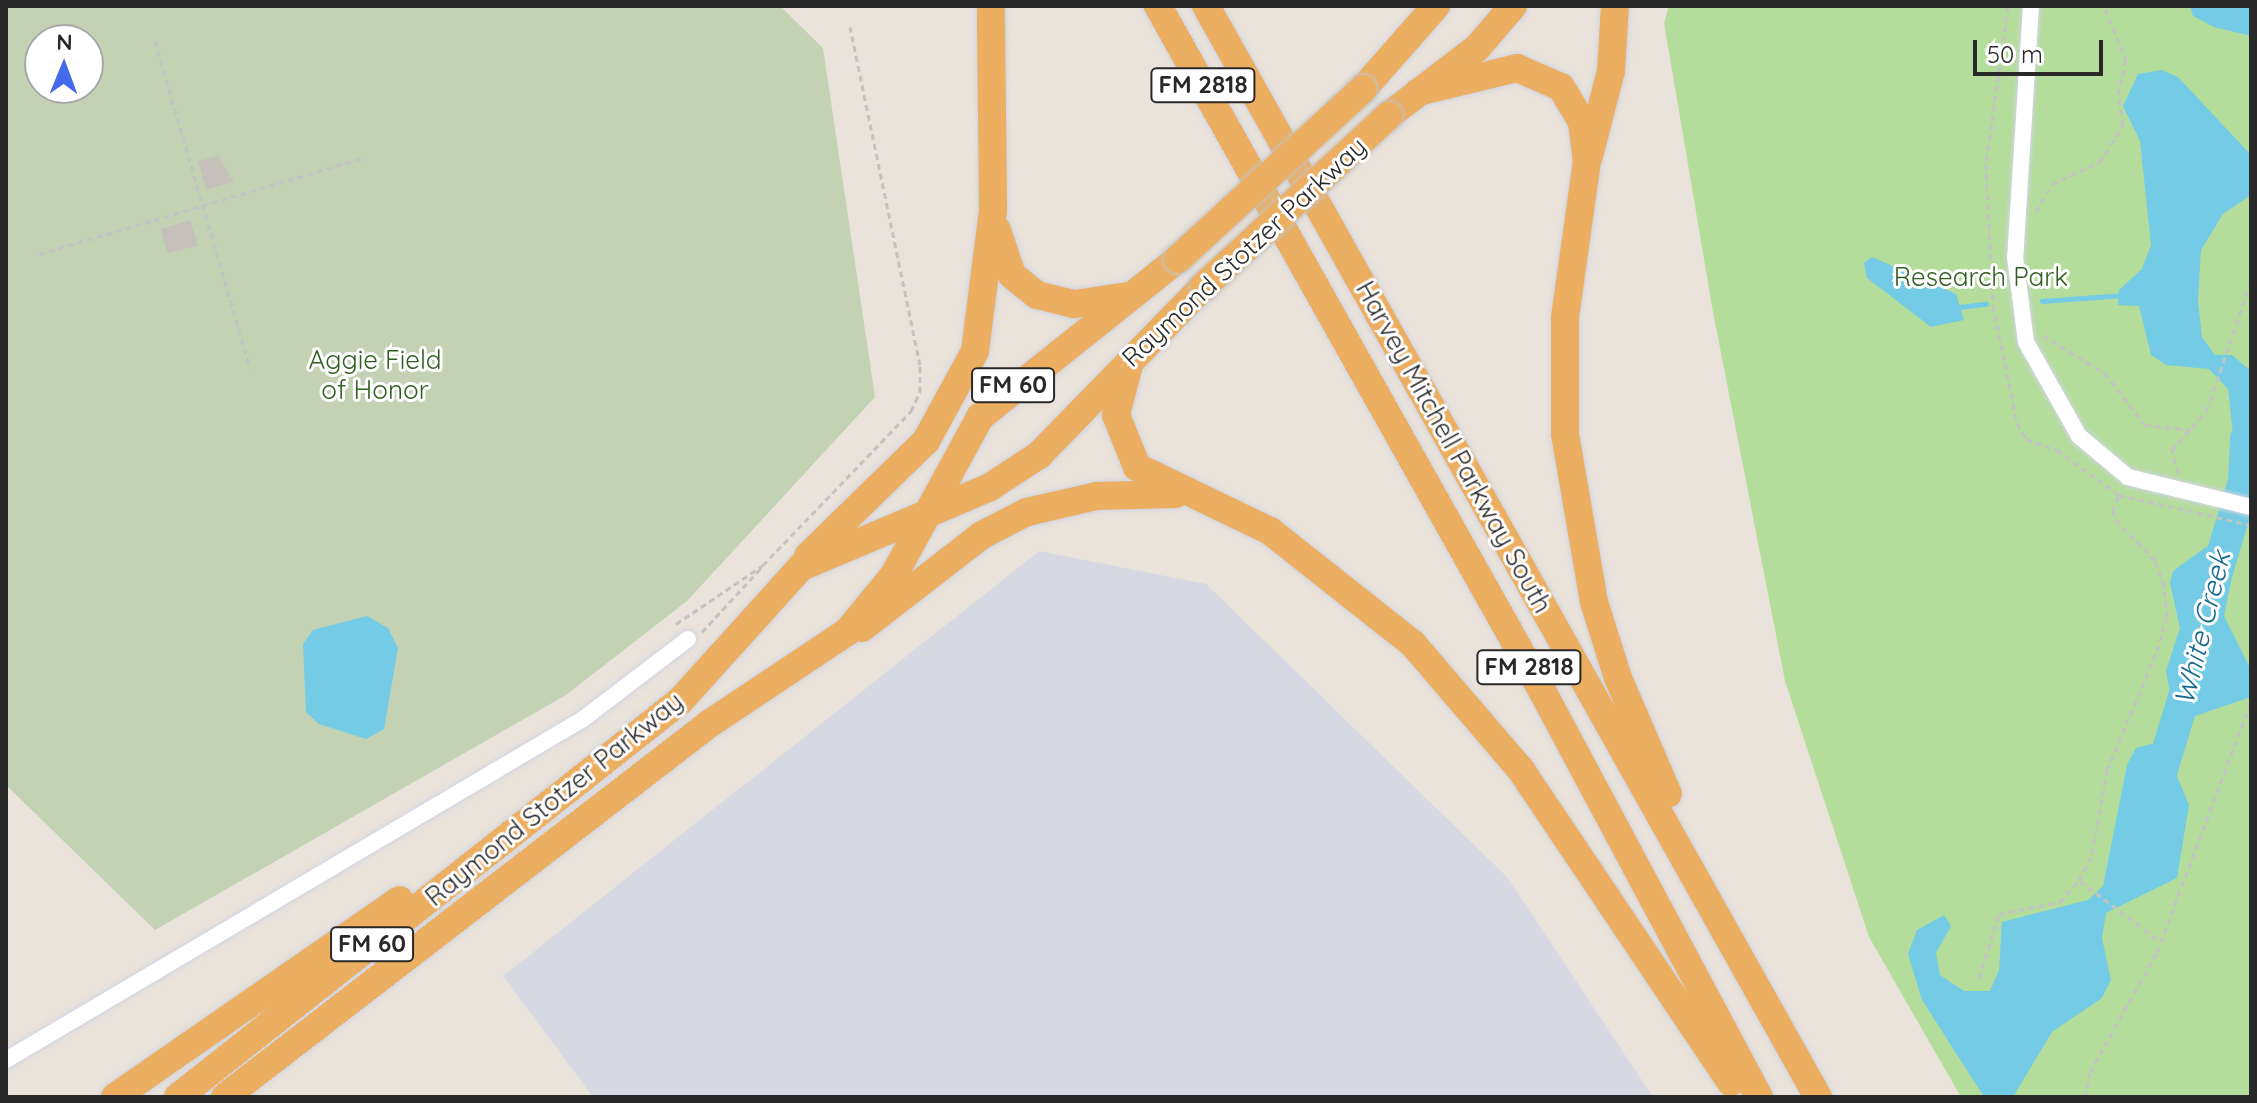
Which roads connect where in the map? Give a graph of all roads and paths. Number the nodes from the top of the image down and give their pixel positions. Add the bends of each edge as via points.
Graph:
1 (991, 6) edge
2 (1158, 6) edge
3 (1206, 6) edge
4 (1409, 6) edge
5 (1436, 6) edge
6 (1513, 6) edge
7 (1615, 6) edge
8 (2031, 6) edge
9 (2104, 6) edge
10 (850, 27) dead end
11 (155, 41) dead end
12 (1401, 45) junction
13 (1418, 92) junction
14 (366, 157) dead end
15 (1587, 161) junction
16 (203, 205) junction
17 (993, 210) junction
18 (2033, 225) dead end
19 (39, 254) dead end
20 (2251, 280) edge
21 (1135, 295) junction
22 (2039, 332) dead end
23 (1132, 353) junction
24 (250, 368) dead end
25 (2192, 430) junction
26 (2190, 479) dead end
27 (1181, 494) junction
28 (2119, 495) dead end
29 (2251, 507) edge
30 (928, 510) junction
31 (2179, 513) dead end
32 (2251, 525) edge
33 (763, 565) junction
34 (801, 567) junction
35 (676, 624) dead end
36 (688, 639) joint
37 (827, 650) junction
38 (2251, 702) edge
39 (604, 761) junction
40 (2079, 880) junction
41 (2160, 941) junction
42 (1979, 978) dead end
43 (1779, 1025) junction
44 (6, 1060) edge
45 (115, 1097) edge
46 (178, 1097) edge
47 (225, 1097) edge
48 (1741, 1097) edge
49 (1759, 1097) edge
50 (1818, 1097) edge
51 (2085, 1097) edge

1 - 17 highway
2 - 49 highway, Harvey Mitchell Parkway South / FM 2818 via 1539,685
3 - 43 highway, Harvey Mitchell Parkway South / FM 2818
4 - 12 highway
5 - 12 highway, Raymond Stotzer Parkway / FM 60
6 - 13 highway, Raymond Stotzer Parkway / FM 60 via 1477,48
7 - 15 highway via 1603,116
8 - 29 street via 2015,257 2026,342 2079,436 2128,477 2186,497
9 - 18 path via 2126,61 2118,95 2123,125 2100,162 2052,184
10 - 33 path via 920,365 920,392 911,411
11 - 16 path
12 - 21 highway, Raymond Stotzer Parkway / FM 60, bridge via 1363,89
13 - 15 highway via 1500,68 1548,76 1582,122
13 - 23 highway, Raymond Stotzer Parkway / FM 60, bridge
14 - 16 path
15 - 43 highway via 1562,376 1590,584 1649,753
16 - 19 path
16 - 24 path
17 - 21 highway via 1004,261 1037,295 1074,304
17 - 34 highway via 981,332 962,384 926,441
20 - 25 path via 2207,410
21 - 30 highway, Raymond Stotzer Parkway / FM 60 via 980,417
22 - 25 path via 2105,373 2145,425
23 - 27 highway via 1119,397 1118,433 1137,467
23 - 30 highway, Raymond Stotzer Parkway / FM 60 via 1039,455 990,487
25 - 26 path via 2172,450 2176,472
27 - 37 highway via 1097,496 1003,522 944,562 902,603
27 - 48 highway via 1270,531 1413,644 1521,770
28 - 40 path via 2112,511 2155,560 2167,617 2146,688 2107,770 2092,854
30 - 34 highway, Raymond Stotzer Parkway / FM 60
30 - 37 highway, Raymond Stotzer Parkway / FM 60 via 867,613
31 - 32 path
33 - 35 path
33 - 36 path via 707,628
34 - 39 highway, Raymond Stotzer Parkway / FM 60 via 680,701
36 - 44 street via 583,719
37 - 47 highway, Raymond Stotzer Parkway / FM 60 via 709,724
38 - 41 path
39 - 45 highway via 574,772
39 - 46 highway, Raymond Stotzer Parkway / FM 60
40 - 41 path
40 - 42 path via 2060,902 1999,914
41 - 51 path via 2090,1072
43 - 50 highway, Harvey Mitchell Parkway South / FM 2818

